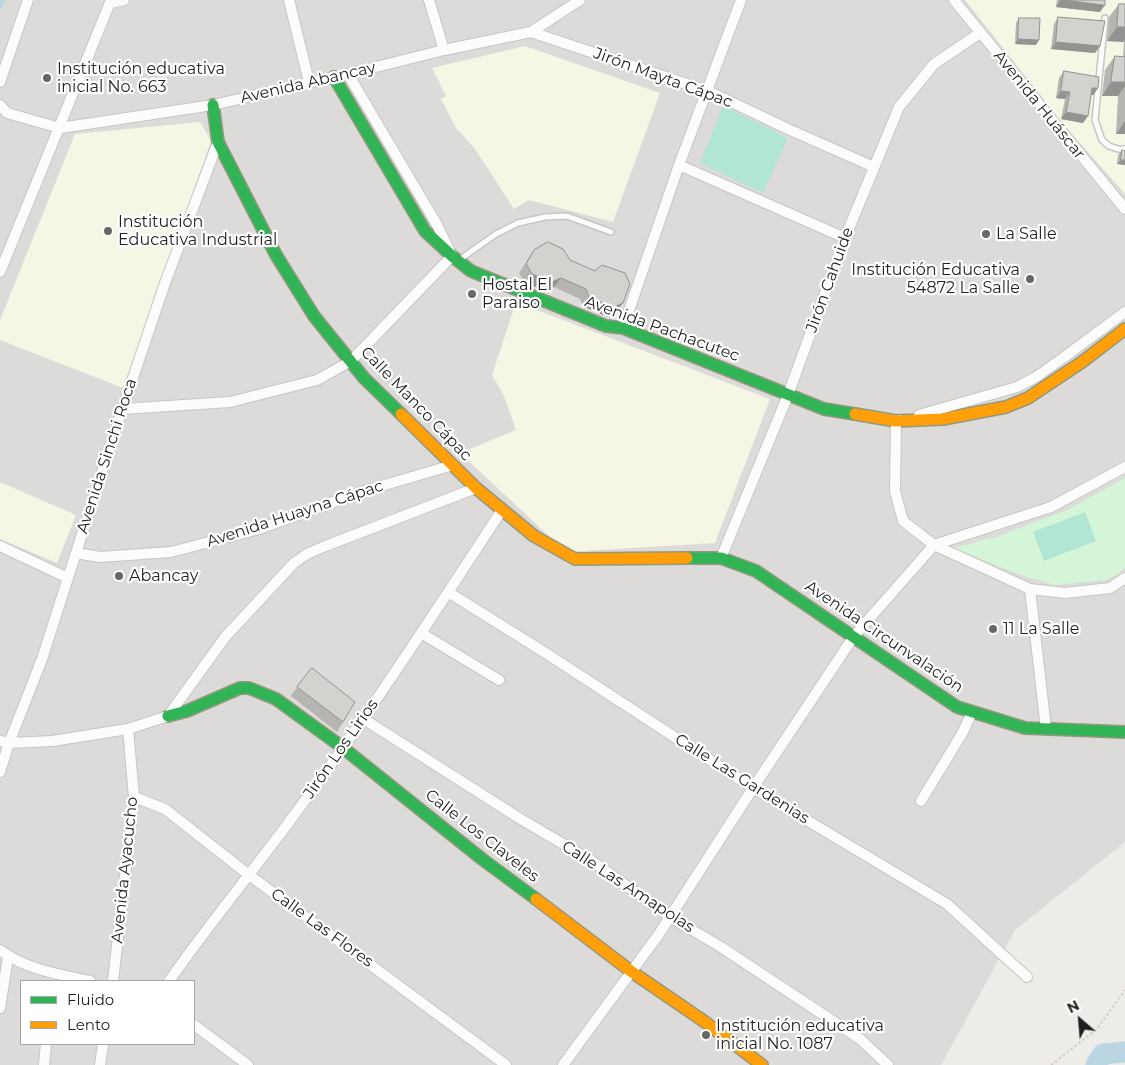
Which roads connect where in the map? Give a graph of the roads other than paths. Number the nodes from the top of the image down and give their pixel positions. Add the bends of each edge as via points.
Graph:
1 (28, 0) edge
2 (124, 0) edge
3 (289, 0) edge
4 (429, 0) edge
5 (580, 0) edge
6 (741, 0) edge
7 (954, 0) edge
8 (110, 1) edge
9 (1105, 18) dead end
10 (531, 32) junction
11 (980, 33) junction
12 (444, 50) junction
13 (348, 74) junction
14 (334, 77) junction
15 (0, 82) edge
16 (309, 82) junction
17 (708, 91) junction
18 (213, 104) junction
19 (0, 105) edge
20 (60, 128) junction
21 (218, 142) junction
22 (1125, 150) edge
23 (679, 166) junction
24 (874, 167) junction
25 (1125, 209) edge
26 (612, 232) dead end
27 (845, 238) junction
28 (456, 258) junction
29 (0, 272) edge
30 (1125, 312) edge
31 (623, 328) junction
32 (1125, 329) edge
33 (351, 361) junction
34 (788, 395) junction
35 (122, 409) junction
36 (896, 421) junction
37 (453, 464) junction
38 (1125, 466) edge
39 (476, 488) junction
40 (502, 510) junction
41 (934, 545) junction
42 (0, 546) edge
43 (76, 553) junction
44 (722, 558) junction
45 (68, 578) junction
46 (1125, 578) edge
47 (1030, 589) junction
48 (448, 592) junction
49 (421, 633) junction
50 (854, 636) junction
51 (499, 680) dead end
52 (972, 712) junction
53 (168, 716) junction
54 (362, 718) junction
55 (128, 729) junction
56 (1046, 729) junction
57 (1125, 732) edge
58 (4, 742) edge
59 (342, 747) junction
60 (0, 772) edge
61 (753, 788) junction
62 (134, 797) junction
63 (920, 801) dead end
64 (249, 874) junction
65 (670, 917) junction
66 (4, 953) edge
67 (632, 972) junction
68 (1027, 977) dead end
69 (52, 978) edge
70 (77, 980) edge
71 (113, 980) edge
72 (170, 980) edge
73 (0, 1008) edge
74 (195, 1025) edge
75 (46, 1045) edge
76 (103, 1045) edge
77 (44, 1065) edge
78 (100, 1065) edge
79 (248, 1065) edge
80 (506, 1065) edge
81 (563, 1065) edge
82 (762, 1065) edge
83 (888, 1065) edge

1 - 15 street
2 - 8 street
3 - 16 street
4 - 12 street
5 - 10 street, Avenida Abancay
6 - 17 street
7 - 11 street, Avenida Huáscar
8 - 20 street
9 - 22 lane via 1095,120 1102,140 1109,146
10 - 12 street, Avenida Abancay
10 - 17 street, Jirón Mayta Cápac
11 - 24 street, Jirón Cahuide via 934,64 899,107
11 - 25 street, Avenida Huáscar
12 - 13 street, Avenida Abancay
13 - 14 street, Avenida Abancay
13 - 28 street
14 - 16 street, Avenida Abancay
14 - 28 street, Avenida Pachacutec via 425,230
16 - 18 street, Avenida Abancay
17 - 23 street
17 - 24 street, Jirón Mayta Cápac
18 - 20 street, Avenida Abancay
18 - 21 street, Calle Manco Cápac
19 - 20 street, Avenida Abancay via 6,113
20 - 29 street
21 - 33 street, Calle Manco Cápac via 276,255 314,316
21 - 35 street, Avenida Sinchi Roca
23 - 27 street
23 - 31 street
24 - 27 street, Jirón Cahuide
26 - 28 lane via 567,216 545,217 518,223
27 - 34 street, Jirón Cahuide
28 - 31 street, Avenida Pachacutec via 471,271 606,326
28 - 33 street
30 - 36 street, Avenida Pachacutec via 1036,377 1017,387
31 - 34 street, Avenida Pachacutec
32 - 36 street, Avenida Pachacutec via 1028,398 1006,407 943,419
33 - 35 street via 317,380 230,402
33 - 37 street, Calle Manco Cápac via 364,378
34 - 36 street, Avenida Pachacutec via 824,409
34 - 44 street, Jirón Cahuide
35 - 43 street, Avenida Sinchi Roca
36 - 41 street via 895,491 903,520
37 - 39 street, Calle Manco Cápac
37 - 43 street, Avenida Huayna Cápac via 259,528 171,552 100,557
38 - 41 street via 1051,508
39 - 40 street, Calle Manco Cápac
39 - 53 street via 323,547 294,563 226,636
40 - 44 street, Calle Manco Cápac via 534,536 575,559
40 - 48 street, Jirón Los Lirios
41 - 47 street
41 - 50 street
42 - 45 street
43 - 45 street, Avenida Sinchi Roca
44 - 50 street, Avenida Circunvalación via 756,571
45 - 58 street, Avenida Sinchi Roca via 42,659
46 - 47 street via 1110,588 1065,593
47 - 56 street
48 - 49 street, Jirón Los Lirios
48 - 61 street, Calle Las Gardenias
49 - 51 street
49 - 54 street, Jirón Los Lirios
50 - 52 street, Avenida Circunvalación via 956,707
50 - 61 street
52 - 56 street, Avenida Circunvalación via 1025,728
52 - 63 street
53 - 55 street
53 - 59 street, Calle Los Claveles via 187,712 240,688 249,688 276,699
54 - 59 street, Jirón Los Lirios
54 - 65 street, Calle Las Amapolas via 592,861
55 - 58 street via 52,740
55 - 62 street, Avenida Ayacucho
56 - 57 street, Avenida Circunvalación
58 - 60 street, Avenida Sinchi Roca
59 - 64 street, Jirón Los Lirios
59 - 67 street, Calle Los Claveles via 482,859
61 - 65 street
61 - 68 street, Calle Las Gardenias via 947,904
62 - 64 street, Calle Las Flores via 165,809
62 - 71 street, Avenida Ayacucho
64 - 72 street, Jirón Los Lirios
64 - 80 street, Calle Las Flores
65 - 67 street
65 - 83 street, Calle Las Amapolas via 860,1038
66 - 69 street
66 - 73 street
67 - 81 street
67 - 82 street, Calle Los Claveles
69 - 70 street
74 - 79 street
75 - 77 street
76 - 78 street

